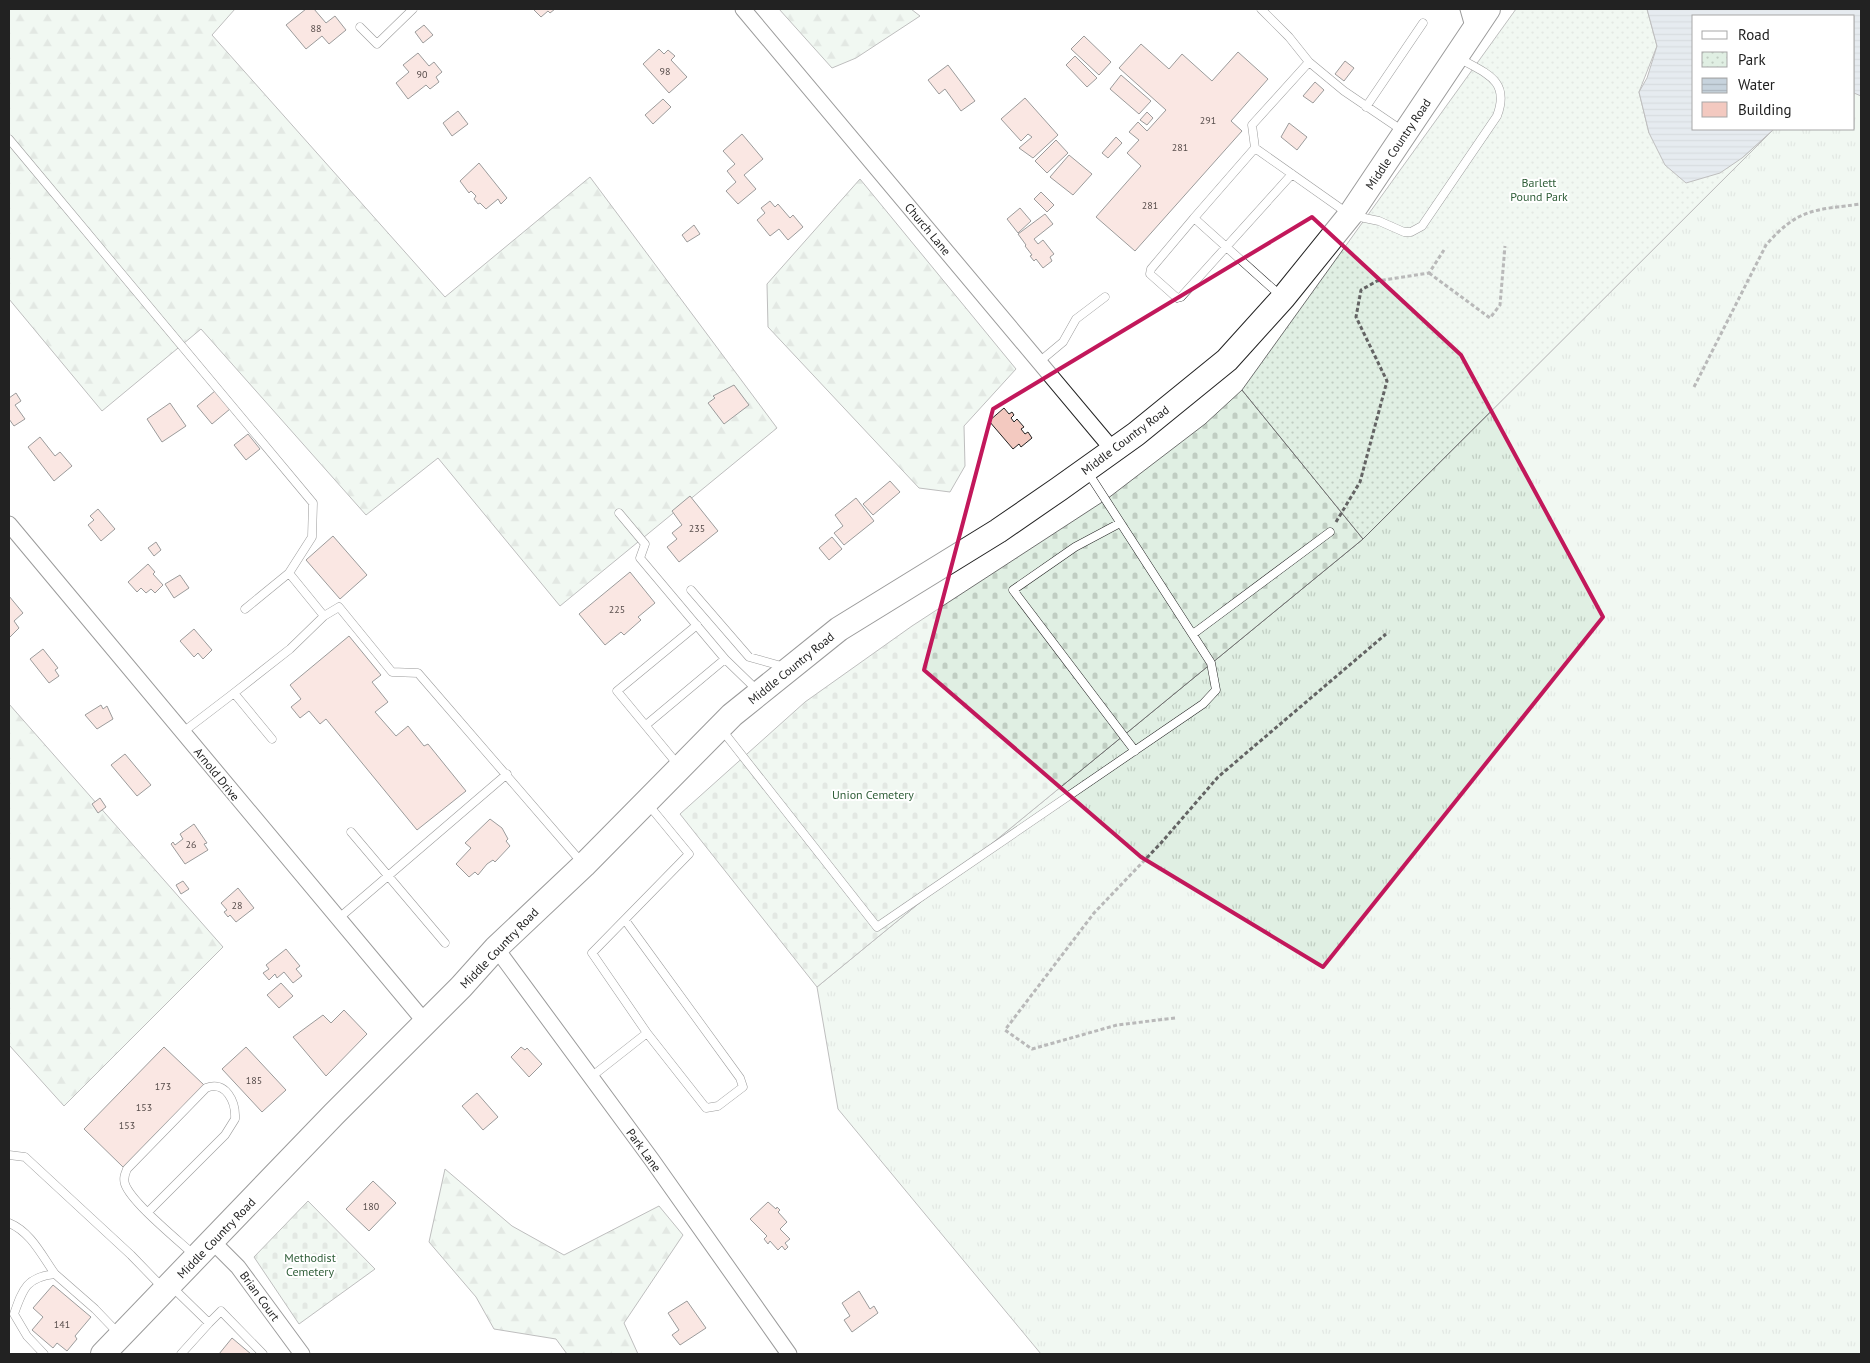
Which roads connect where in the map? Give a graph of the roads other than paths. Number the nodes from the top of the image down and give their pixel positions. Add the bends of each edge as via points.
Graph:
1 (413, 9) edge
2 (743, 9) edge
3 (1261, 9) edge
4 (1488, 9) edge
5 (1471, 19) edge
6 (1423, 23) dead end
7 (360, 27) dead end
8 (1456, 56) junction
9 (1309, 62) junction
10 (1366, 107) junction
11 (1406, 133) junction
12 (9, 139) edge
13 (1255, 148) junction
14 (1292, 174) junction
15 (1350, 215) junction
16 (1194, 218) junction
17 (1225, 246) junction
18 (1105, 297) dead end
19 (1283, 298) junction
20 (1039, 362) junction
21 (1113, 450) junction
22 (1085, 469) junction
23 (619, 513) dead end
24 (1120, 523) junction
25 (9, 524) edge
26 (1330, 532) road end
27 (288, 573) junction
28 (691, 590) dead end
29 (245, 609) dead end
30 (324, 616) junction
31 (697, 625) junction
32 (1193, 634) junction
33 (725, 659) junction
34 (790, 668) junction
35 (760, 692) junction
36 (234, 693) junction
37 (646, 726) junction
38 (720, 728) junction
39 (183, 732) junction
40 (272, 739) dead end
41 (1135, 751) junction
42 (680, 768) junction
43 (507, 774) junction
44 (646, 802) junction
45 (351, 832) dead end
46 (584, 865) junction
47 (389, 875) junction
48 (339, 918) junction
49 (625, 920) junction
50 (445, 943) dead end
51 (496, 948) junction
52 (425, 1022) junction
53 (647, 1034) junction
54 (591, 1077) junction
55 (9, 1155) edge
56 (148, 1212) junction
57 (9, 1223) edge
58 (205, 1250) junction
59 (56, 1274) junction
60 (168, 1288) junction
61 (210, 1323) junction
62 (111, 1348) edge
63 (44, 1354) edge
64 (181, 1354) edge
65 (263, 1354) edge
66 (302, 1354) edge
67 (788, 1354) edge

1 - 7 lane via 377,44
2 - 20 street, Church Lane
3 - 9 lane via 1290,37
4 - 5 main road, Middle Country Road
5 - 8 main road, Middle Country Road
6 - 10 lane
8 - 11 main road, Middle Country Road
8 - 15 lane via 1486,74 1500,87 1501,106 1492,124 1417,230 1404,232 1379,221
9 - 10 lane
9 - 13 lane via 1252,125
10 - 11 lane
11 - 15 main road, Middle Country Road
12 - 27 lane via 313,503 312,537
13 - 14 lane
13 - 16 lane
14 - 15 lane
14 - 17 lane
15 - 19 main road, Middle Country Road
16 - 17 lane
16 - 17 lane via 1150,274 1177,298 1181,297
17 - 19 lane
18 - 20 lane via 1076,319 1063,342
19 - 21 main road, Middle Country Road via 1227,360
20 - 21 street, Church Lane
21 - 22 main road, Middle Country Road
22 - 24 lane
22 - 34 main road, Middle Country Road via 998,531 839,629
23 - 31 lane via 645,544 640,558
24 - 32 lane
24 - 41 lane via 1075,548 1013,590
25 - 39 street, Arnold Drive
26 - 32 lane
27 - 29 lane
27 - 30 lane
28 - 34 lane via 749,657
30 - 36 lane via 290,649
30 - 43 lane via 339,607 392,672 418,673
31 - 33 lane
31 - 37 lane via 617,691
32 - 41 lane via 1211,663 1216,690 1203,704
33 - 35 lane
33 - 37 lane
34 - 35 main road, Middle Country Road
35 - 38 main road, Middle Country Road
36 - 39 lane
36 - 40 lane
37 - 42 lane
38 - 41 lane via 877,927
38 - 42 main road, Middle Country Road
39 - 48 street, Arnold Drive
42 - 44 main road, Middle Country Road
43 - 46 lane
43 - 47 lane
44 - 46 main road, Middle Country Road
44 - 49 lane via 688,854
45 - 47 lane
46 - 51 main road, Middle Country Road
47 - 48 lane
47 - 50 lane
48 - 52 street, Arnold Drive
49 - 53 lane via 592,954
49 - 53 lane via 740,1078 743,1087 718,1106 706,1108
51 - 52 main road, Middle Country Road
51 - 54 street, Park Lane
52 - 58 main road, Middle Country Road
53 - 54 lane
54 - 67 street, Park Lane
55 - 60 lane via 25,1157
56 - 56 lane via 128,1190 124,1177 127,1169 206,1088 221,1087 232,1100 235,1119 225,1134
56 - 58 lane
57 - 59 lane via 30,1238
58 - 60 main road, Middle Country Road
58 - 66 street, Brian Court via 238,1266
59 - 62 lane via 94,1309
59 - 63 lane via 36,1277 14,1314 27,1336
60 - 61 lane
60 - 62 main road, Middle Country Road
61 - 64 lane
61 - 65 lane via 221,1311

